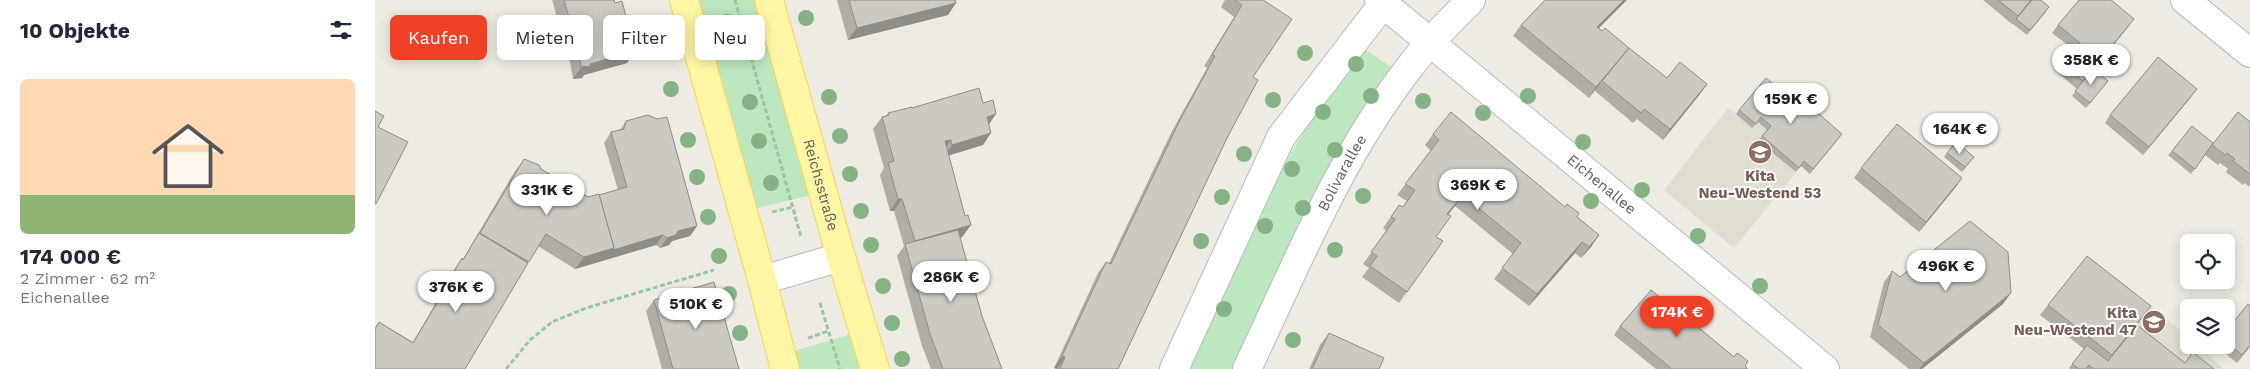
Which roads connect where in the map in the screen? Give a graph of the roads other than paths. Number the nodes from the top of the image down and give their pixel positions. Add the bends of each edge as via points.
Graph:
1 (684, 0) edge
2 (769, 0) edge
3 (1471, 0) edge
4 (2185, 0) edge
5 (1383, 1) edge
6 (1429, 43) junction
7 (2250, 53) edge
8 (841, 257) junction
9 (762, 280) junction
10 (785, 369) edge
11 (875, 369) edge
12 (1175, 369) edge
13 (1247, 369) edge
14 (1825, 369) edge

1 - 9 main road
2 - 8 main road, Reichsstraße
3 - 6 street, Bolivarallee
4 - 7 street
5 - 6 street, Eichenallee
5 - 12 street via 1281,137
6 - 13 street, Bolivarallee via 1358,144 1332,191
6 - 14 street, Eichenallee
8 - 9 street
8 - 11 main road, Reichsstraße
9 - 10 main road

